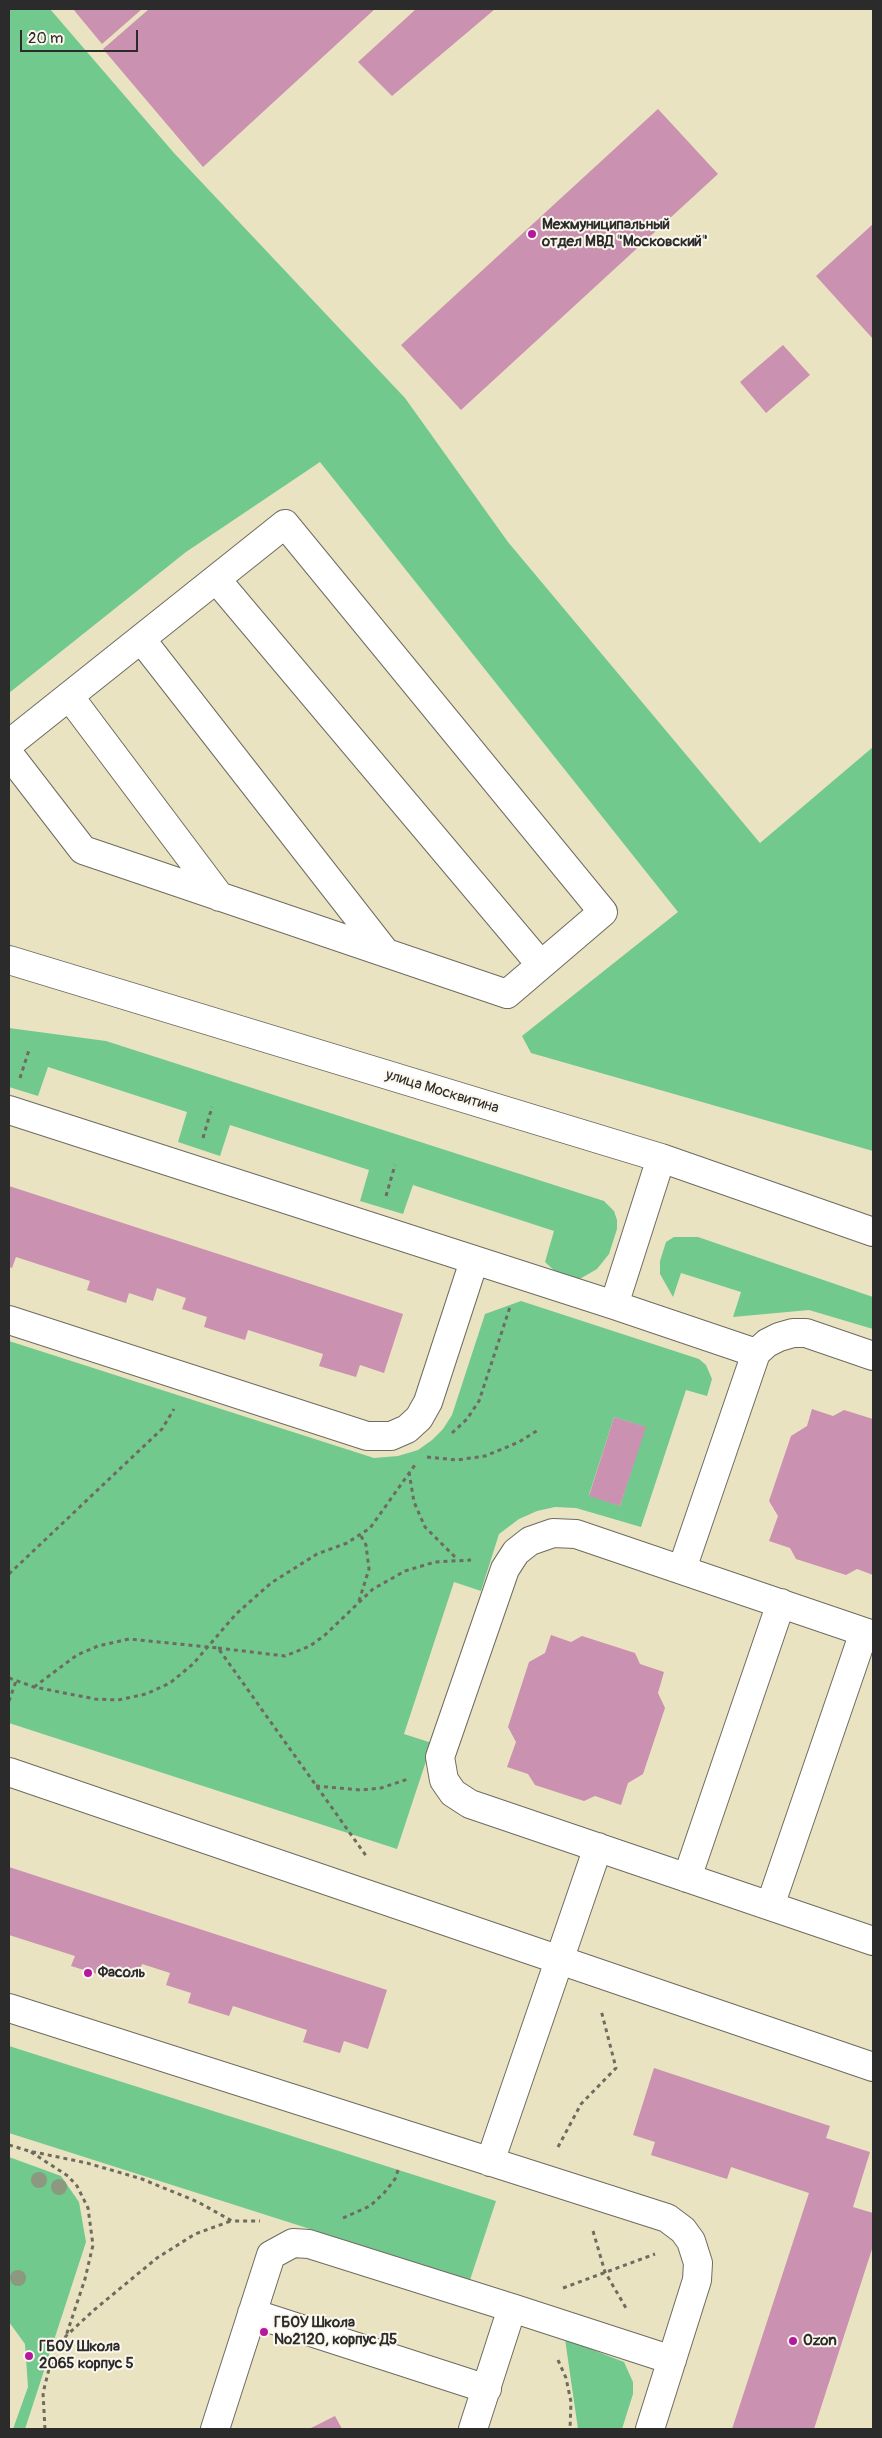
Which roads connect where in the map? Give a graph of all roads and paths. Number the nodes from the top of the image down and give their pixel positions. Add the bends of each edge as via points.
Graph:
1 (216, 579) junction
2 (141, 639) junction
3 (69, 696) junction
4 (9, 744) edge
5 (9, 754) edge
6 (220, 897) junction
7 (386, 953) junction
8 (9, 960) edge
9 (541, 965) junction
10 (9, 1110) edge
11 (661, 1158) junction
12 (873, 1232) edge
13 (474, 1260) junction
14 (520, 1275) junction
15 (614, 1304) junction
16 (9, 1320) edge
17 (756, 1353) junction
18 (873, 1356) edge
19 (169, 1420) dead end
20 (538, 1430) dead end
21 (445, 1438) dead end
22 (431, 1451) dead end
23 (419, 1461) dead end
24 (409, 1472) junction
25 (361, 1536) junction
26 (457, 1560) junction
27 (480, 1560) dead end
28 (682, 1570) junction
29 (9, 1574) edge
30 (359, 1602) junction
31 (781, 1604) junction
32 (869, 1634) edge
33 (207, 1647) junction
34 (218, 1648) junction
35 (9, 1678) edge
36 (16, 1681) junction
37 (34, 1687) junction
38 (9, 1701) edge
39 (440, 1757) junction
40 (9, 1772) edge
41 (316, 1786) junction
42 (598, 1847) junction
43 (368, 1858) dead end
44 (687, 1878) junction
45 (770, 1906) junction
46 (873, 1941) edge
47 (560, 1960) junction
48 (600, 1973) junction
49 (9, 2008) edge
50 (873, 2067) edge
51 (408, 2136) junction
52 (9, 2144) edge
53 (29, 2151) junction
54 (490, 2162) junction
55 (542, 2178) junction
56 (584, 2192) junction
57 (342, 2218) dead end
58 (232, 2221) junction
59 (270, 2221) dead end
60 (691, 2241) junction
61 (605, 2272) junction
62 (512, 2308) junction
63 (252, 2313) junction
64 (630, 2313) dead end
65 (66, 2336) junction
66 (556, 2354) dead end
67 (672, 2360) junction
68 (487, 2388) junction
69 (45, 2429) edge
70 (215, 2429) edge
71 (474, 2429) edge
72 (570, 2429) edge
73 (650, 2429) edge

1 - 2 street
1 - 9 street
1 - 9 street via 285,524 603,912
2 - 3 street
2 - 7 street
3 - 4 street
3 - 6 street
5 - 6 street via 83,850
6 - 7 street
7 - 9 street via 507,994
8 - 11 street, улица Москвитина
10 - 13 street
11 - 12 street, улица Москвитина
11 - 15 street
13 - 14 street
13 - 16 street via 428,1402 419,1418 407,1429 391,1436 367,1436
14 - 15 street
14 - 21 path via 479,1401 467,1419
15 - 17 street
17 - 18 street via 779,1337 806,1333
17 - 28 street
19 - 29 path
20 - 22 path via 485,1456 457,1460 423,1457
23 - 24 path
24 - 25 path
24 - 26 path via 414,1502 425,1527
25 - 30 path via 366,1545 369,1570
25 - 33 path via 317,1554 272,1583 236,1614
26 - 27 path
26 - 30 path via 435,1562 405,1571 373,1589
28 - 31 street
28 - 39 street via 576,1534 553,1533 530,1541 516,1552 505,1569
30 - 34 path via 310,1646 285,1656
31 - 32 street
31 - 44 street
32 - 45 street
33 - 34 path
33 - 37 path via 129,1639 98,1646 77,1655
33 - 37 path via 170,1684 146,1694 118,1700 95,1699
34 - 41 path
35 - 36 path
36 - 37 path
36 - 38 path
39 - 41 path via 422,1773 381,1788 361,1790
39 - 42 street via 444,1780 453,1793 470,1804
40 - 47 street
41 - 43 path
42 - 44 street
42 - 47 street
44 - 45 street
45 - 46 street
47 - 48 street
47 - 54 street
48 - 50 street
48 - 55 path via 600,2005 616,2068 581,2104
49 - 51 street
51 - 54 street
51 - 57 path via 395,2179 384,2193 370,2206
52 - 53 path
53 - 58 path via 87,2162 142,2178
53 - 65 path via 68,2176 88,2208 93,2245
54 - 55 street
55 - 56 street
56 - 60 street via 666,2218 683,2230
56 - 61 path
58 - 59 path
58 - 65 path via 195,2234 157,2258
60 - 61 path
60 - 67 street via 698,2263 697,2280
61 - 62 path
61 - 64 path
62 - 63 street via 310,2244 293,2244 271,2255
62 - 67 street
62 - 68 street
63 - 68 street
63 - 70 street
65 - 69 path via 49,2369 43,2393
66 - 72 path via 571,2402
67 - 73 street
68 - 71 street

